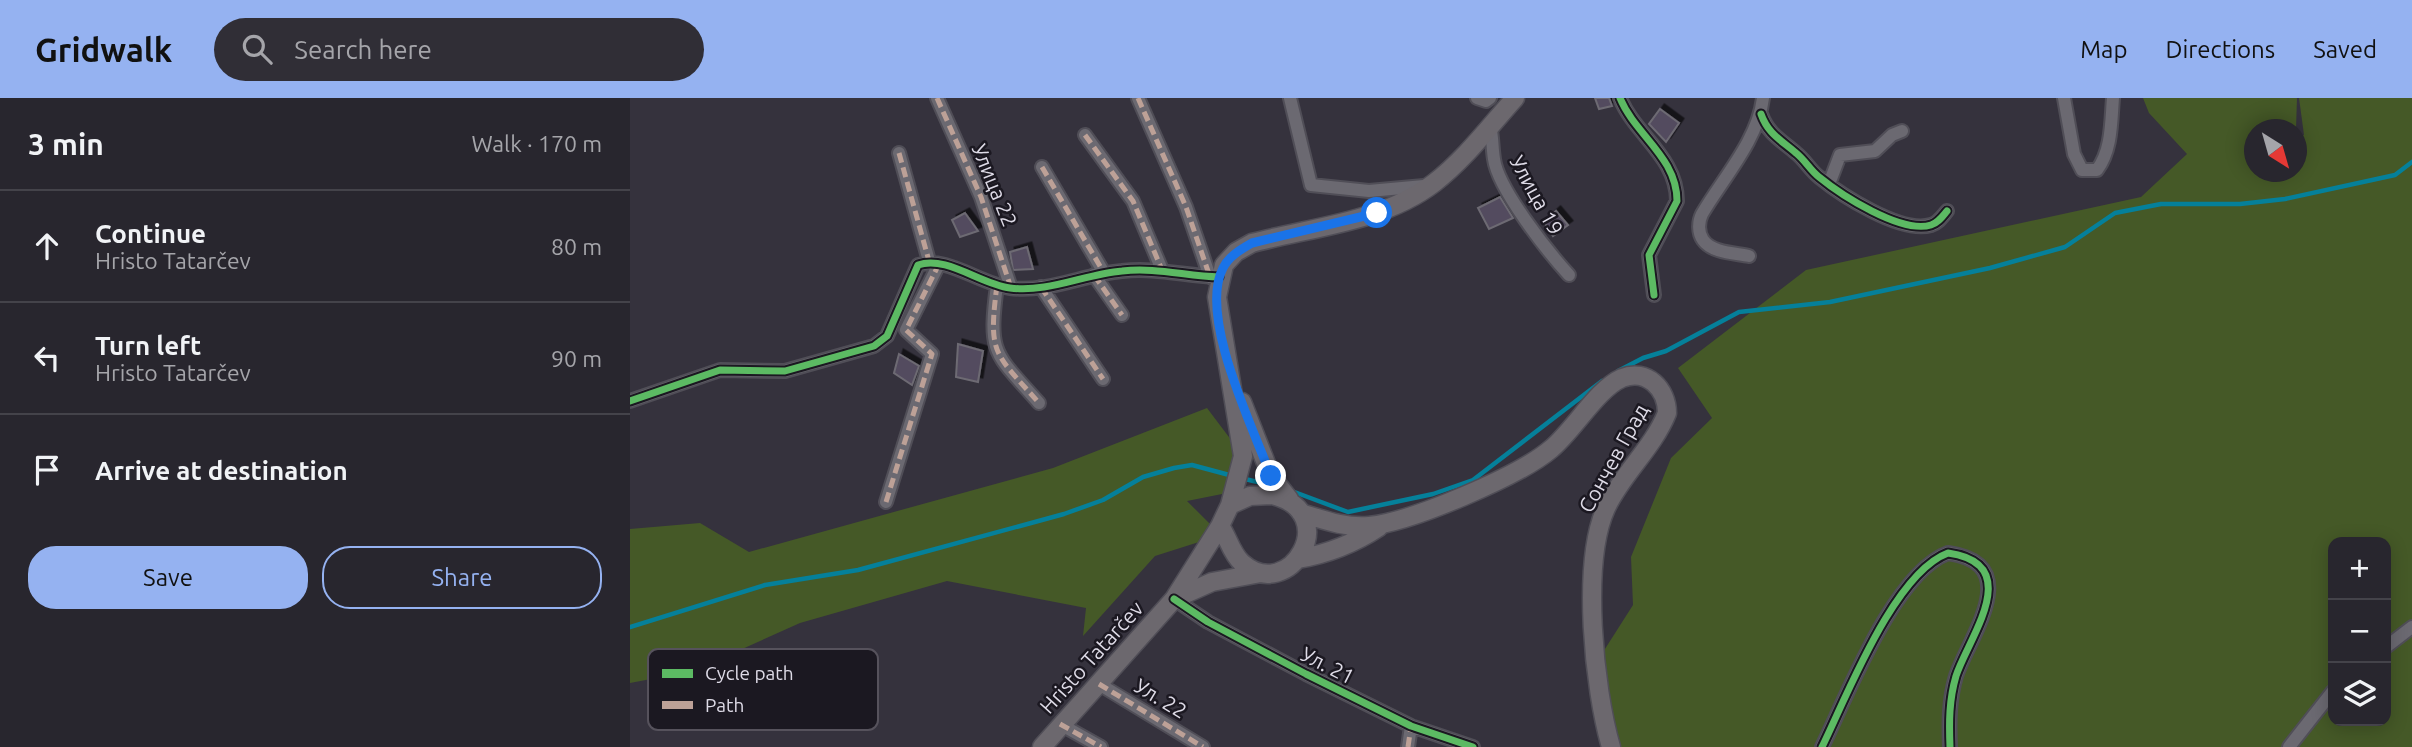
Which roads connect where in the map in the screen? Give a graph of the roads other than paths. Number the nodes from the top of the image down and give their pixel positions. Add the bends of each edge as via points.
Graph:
1 (937, 98) edge
2 (1138, 98) edge
3 (1290, 98) edge
4 (1477, 98) edge
5 (1490, 98) edge
6 (1515, 98) edge
7 (1620, 98) edge
8 (1763, 98) edge
9 (2064, 98) edge
10 (2113, 98) edge
11 (1761, 114) junction
12 (1490, 126) junction
13 (1902, 131) dead end
14 (1086, 135) dead end
15 (899, 153) dead end
16 (1042, 167) dead end
17 (1829, 184) junction
18 (1432, 185) junction
19 (1947, 211) dead end
20 (1749, 256) dead end
21 (934, 262) junction
22 (1162, 270) junction
23 (1099, 274) junction
24 (1569, 275) dead end
25 (1214, 277) junction
26 (997, 285) junction
27 (1041, 287) junction
28 (1011, 288) junction
29 (1654, 295) dead end
30 (1122, 315) dead end
31 (1103, 379) dead end
32 (1233, 380) junction
33 (630, 401) edge
34 (1039, 403) dead end
35 (886, 502) dead end
36 (1230, 505) junction
37 (1297, 508) junction
38 (1389, 521) junction
39 (1220, 526) junction
40 (1298, 559) junction
41 (1262, 572) junction
42 (1174, 599) junction
43 (2412, 627) edge
44 (2391, 643) edge
45 (1100, 684) junction
46 (2328, 697) edge
47 (1060, 724) junction
48 (1411, 726) junction
49 (1042, 747) edge
50 (1101, 747) edge
51 (1203, 747) edge
52 (1408, 747) edge
53 (1473, 747) edge
54 (1611, 747) edge
55 (1822, 747) edge
56 (1950, 747) edge
57 (2289, 747) edge

1 - 28 street, Улица 22 via 981,197
2 - 25 street
3 - 18 street via 1311,184 1391,191
4 - 5 street
6 - 12 main road
7 - 29 street via 1626,113 1659,151 1677,191 1677,201 1649,255
8 - 11 street
9 - 10 street via 2074,155 2082,170 2097,170 2103,162
11 - 17 street via 1766,129
11 - 20 street via 1699,226 1709,246
12 - 18 main road
12 - 24 street, Улица 19 via 1501,176 1542,246
13 - 17 street via 1875,151 1840,155
14 - 22 street via 1133,201
15 - 21 street
16 - 23 street
17 - 19 street via 1854,202 1912,225 1929,226
18 - 25 main road via 1377,213 1252,243 1236,252
21 - 26 street
21 - 33 street via 918,265 887,336 874,346 785,371 720,370
21 - 35 street via 906,330 932,354
22 - 23 street
22 - 25 street
23 - 27 street
23 - 30 street
25 - 32 main road
26 - 28 street
26 - 34 street via 991,331 997,355
27 - 28 street
27 - 31 street
32 - 36 main road via 1243,456
32 - 37 main road via 1271,476
36 - 37 main road via 1250,496 1272,495
36 - 39 main road
37 - 38 main road via 1353,526
37 - 40 main road via 1307,531
38 - 40 main road via 1348,544
38 - 54 main road, Сончев Град via 1428,510 1537,459 1580,422 1603,391 1622,378 1639,375 1662,390 1667,403 1663,423 1607,508 1594,552 1597,666
39 - 41 main road via 1237,558
39 - 42 main road, Hristo Tatarčev
40 - 41 main road via 1286,569
41 - 42 main road, Hristo Tatarčev via 1212,582
42 - 45 main road, Hristo Tatarčev
42 - 48 street, Ул. 21 via 1208,622
43 - 44 street
45 - 47 main road, Hristo Tatarčev
45 - 51 street, Ул. 22
46 - 57 street
47 - 49 main road, Hristo Tatarčev
47 - 50 street
48 - 52 street
48 - 53 street, Ул. 21
55 - 56 street via 1895,604 1922,568 1948,553 1979,566 1990,597 1952,694

